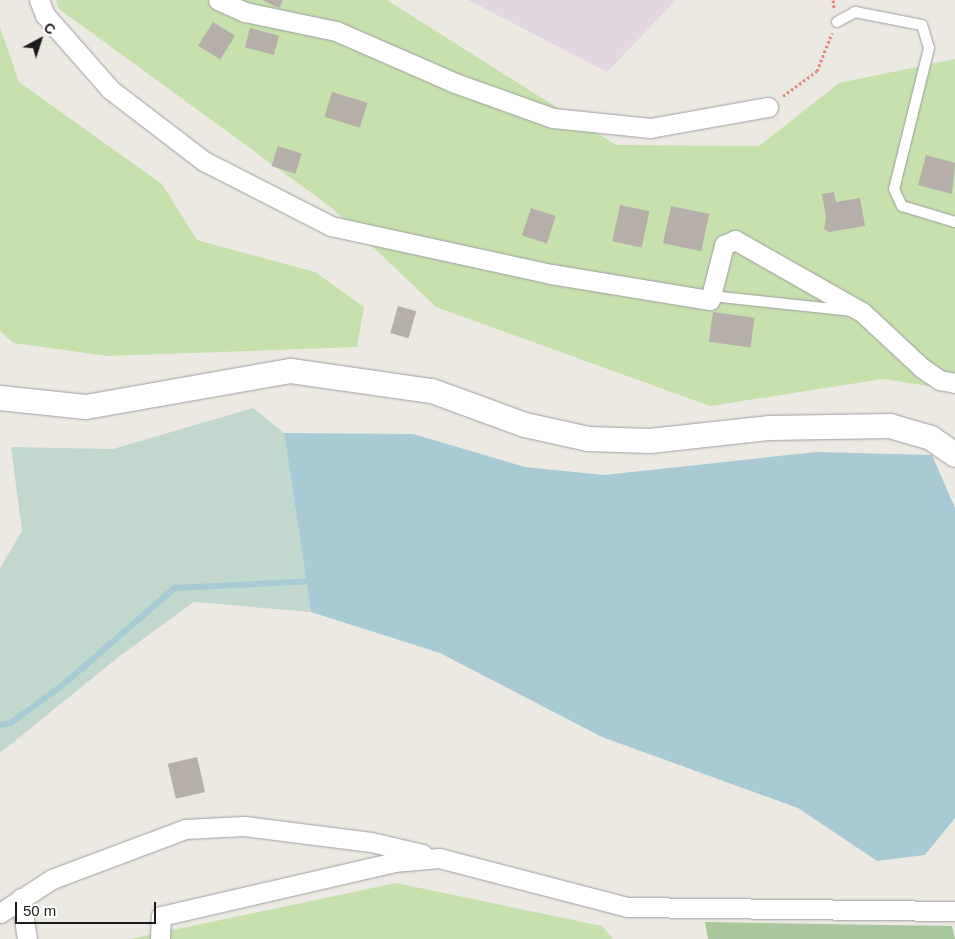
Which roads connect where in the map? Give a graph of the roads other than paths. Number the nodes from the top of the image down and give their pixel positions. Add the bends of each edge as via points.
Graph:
1 (39, 0) edge
2 (218, 0) edge
3 (836, 22) road end
4 (768, 107) road end
5 (955, 222) edge
6 (721, 297) dead end
7 (862, 312) junction
8 (955, 383) edge
9 (0, 398) edge
10 (955, 454) edge
11 (439, 858) junction
12 (21, 898) junction
13 (955, 910) edge
14 (0, 913) edge
15 (27, 939) edge
16 (160, 939) edge

1 - 7 street via 45,15 111,90 204,162 331,226 551,274 710,300 724,245 735,240
2 - 4 street via 245,12 336,31 455,83 553,118 650,128
3 - 5 lane via 855,12 922,25 929,48 894,189 902,206
6 - 7 lane
7 - 8 street via 922,368 940,380
9 - 10 street via 86,407 291,371 432,391 526,425 588,439 650,441 770,428 890,426 930,438
11 - 12 street via 371,842 244,826 185,829 52,879
11 - 13 street via 627,907
11 - 16 street via 394,862 161,916
12 - 14 street
12 - 15 street

